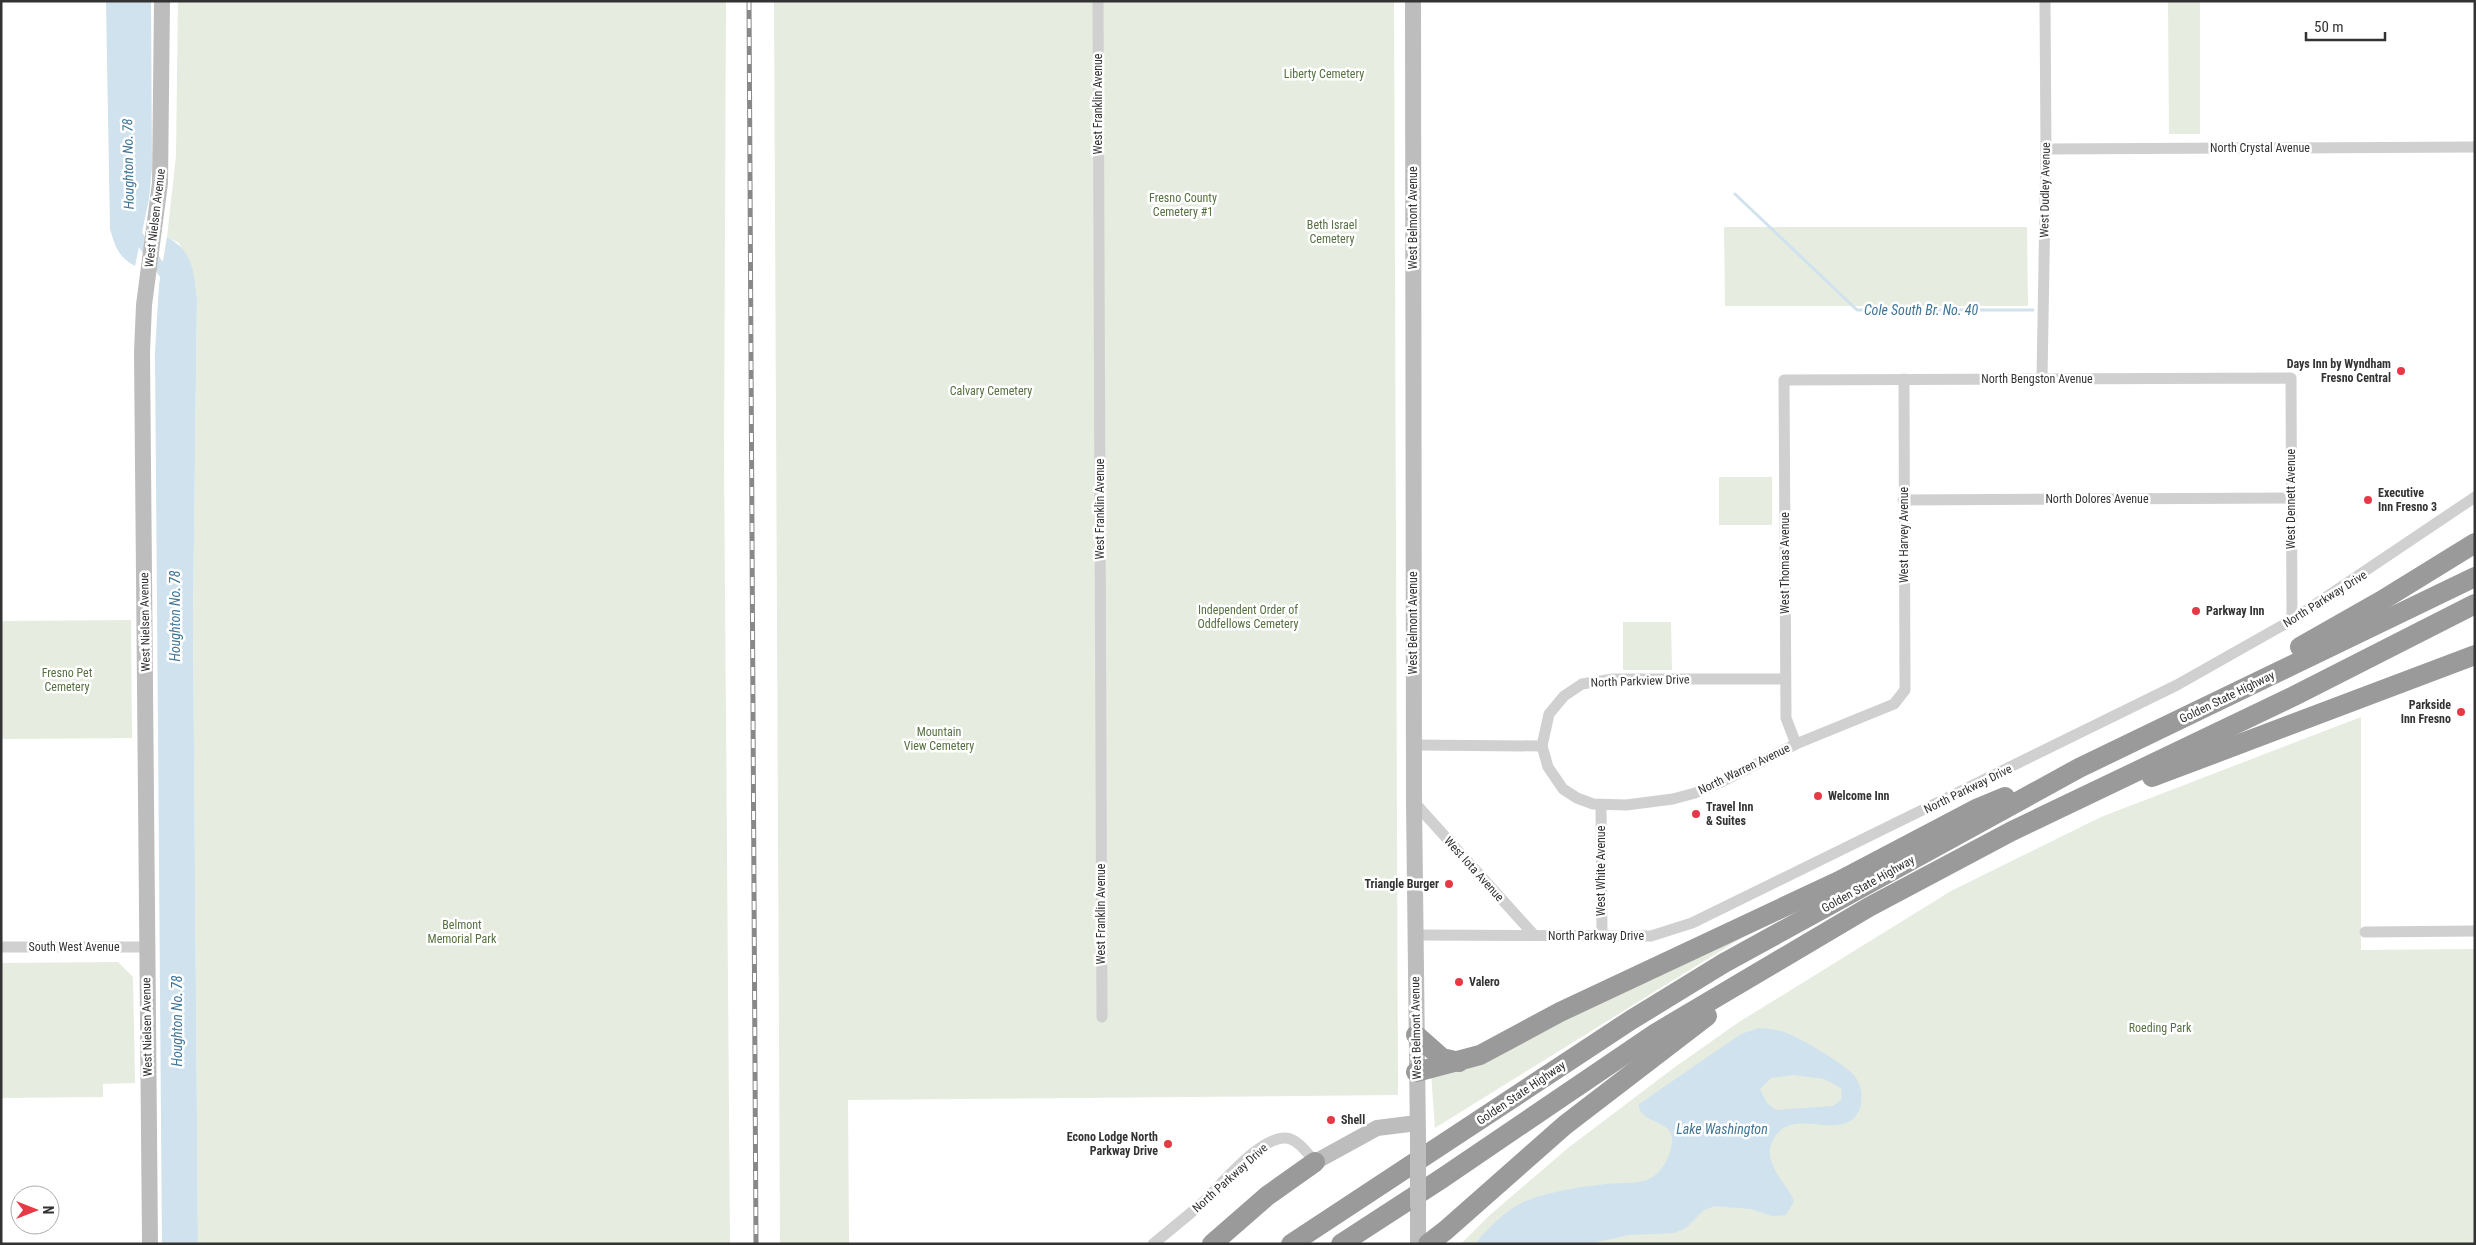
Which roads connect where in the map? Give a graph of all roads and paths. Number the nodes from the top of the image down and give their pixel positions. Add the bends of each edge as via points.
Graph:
1 (162, 1) edge
2 (1098, 1) edge
3 (1414, 1) edge
4 (2045, 1) edge
5 (2475, 147) edge
6 (2046, 148) junction
7 (2042, 378) junction
8 (2290, 378) joint
9 (1904, 379) junction
10 (1784, 380) joint
11 (2475, 497) edge
12 (2291, 498) junction
13 (1903, 500) junction
14 (2475, 543) edge
15 (2475, 576) edge
16 (2475, 604) edge
17 (2292, 620) junction
18 (2475, 655) edge
19 (1785, 679) junction
20 (2244, 689) junction
21 (1905, 690) joint
22 (1796, 744) junction
23 (1414, 746) junction
24 (1542, 746) junction
25 (2079, 768) junction
26 (1414, 802) junction
27 (1601, 806) junction
28 (2012, 831) junction
29 (2475, 931) edge
30 (2365, 932) dead end
31 (1534, 935) junction
32 (1415, 936) junction
33 (1602, 936) junction
34 (1, 946) edge
35 (146, 947) junction
36 (1781, 958) junction
37 (1102, 1018) dead end
38 (1416, 1035) junction
39 (1460, 1062) junction
40 (1416, 1072) junction
41 (1418, 1131) junction
42 (1315, 1162) junction
43 (150, 1244) edge
44 (1153, 1244) edge
45 (1212, 1244) edge
46 (1291, 1244) edge
47 (1341, 1244) edge
48 (1418, 1244) edge
49 (1428, 1244) edge

1 - 35 main road, West Nielsen Avenue via 162,140 142,352
2 - 37 street, West Franklin Avenue
3 - 23 main road, West Belmont Avenue
4 - 6 street, West Dudley Avenue
5 - 6 street, North Crystal Avenue
6 - 7 street, West Dudley Avenue
7 - 8 street, North Bengston Avenue
7 - 9 street, North Bengston Avenue
8 - 12 street, West Dennett Avenue
9 - 10 street, North Bengston Avenue
9 - 13 street, West Harvey Avenue
10 - 19 street, West Thomas Avenue
11 - 17 street, North Parkway Drive
12 - 13 street, North Dolores Avenue
12 - 17 street, West Dennett Avenue
13 - 21 street, West Harvey Avenue
14 - 20 highway via 2339,626 2261,667
15 - 20 highway, Golden State Highway
16 - 28 highway, Golden State Highway via 2294,696
17 - 33 street, North Parkway Drive via 2176,685 1692,924 1651,936
18 - 28 highway
19 - 22 street, West Thomas Avenue via 1786,718
19 - 24 street, North Parkview Drive via 1591,681 1574,688 1554,705 1544,727
20 - 25 highway, Golden State Highway
21 - 22 street, North Warren Avenue via 1894,704
22 - 27 street, North Warren Avenue via 1695,793 1650,802
23 - 24 street
23 - 26 main road, West Belmont Avenue
24 - 27 street, North Warren Avenue via 1548,767 1564,789 1584,802
25 - 39 highway via 1976,809 1839,881
25 - 46 highway, Golden State Highway via 1724,963 1631,1020
26 - 31 street, West Iota Avenue
26 - 32 main road, West Belmont Avenue
27 - 33 street, West White Avenue
28 - 36 highway, Golden State Highway
29 - 30 street
31 - 32 street, North Parkway Drive
31 - 33 street, North Parkway Drive
32 - 38 main road, West Belmont Avenue
34 - 35 street, South West Avenue
35 - 43 main road, West Nielsen Avenue
36 - 47 highway, Golden State Highway via 1656,1033
36 - 49 highway via 1737,996 1665,1046 1564,1125
38 - 39 highway via 1442,1058
38 - 40 main road, West Belmont Avenue
39 - 40 highway
40 - 41 main road, West Belmont Avenue
41 - 42 main road via 1377,1128
41 - 48 main road, West Belmont Avenue, bridge
42 - 44 street, North Parkway Drive via 1290,1139 1273,1140 1254,1153
42 - 45 highway via 1266,1196

